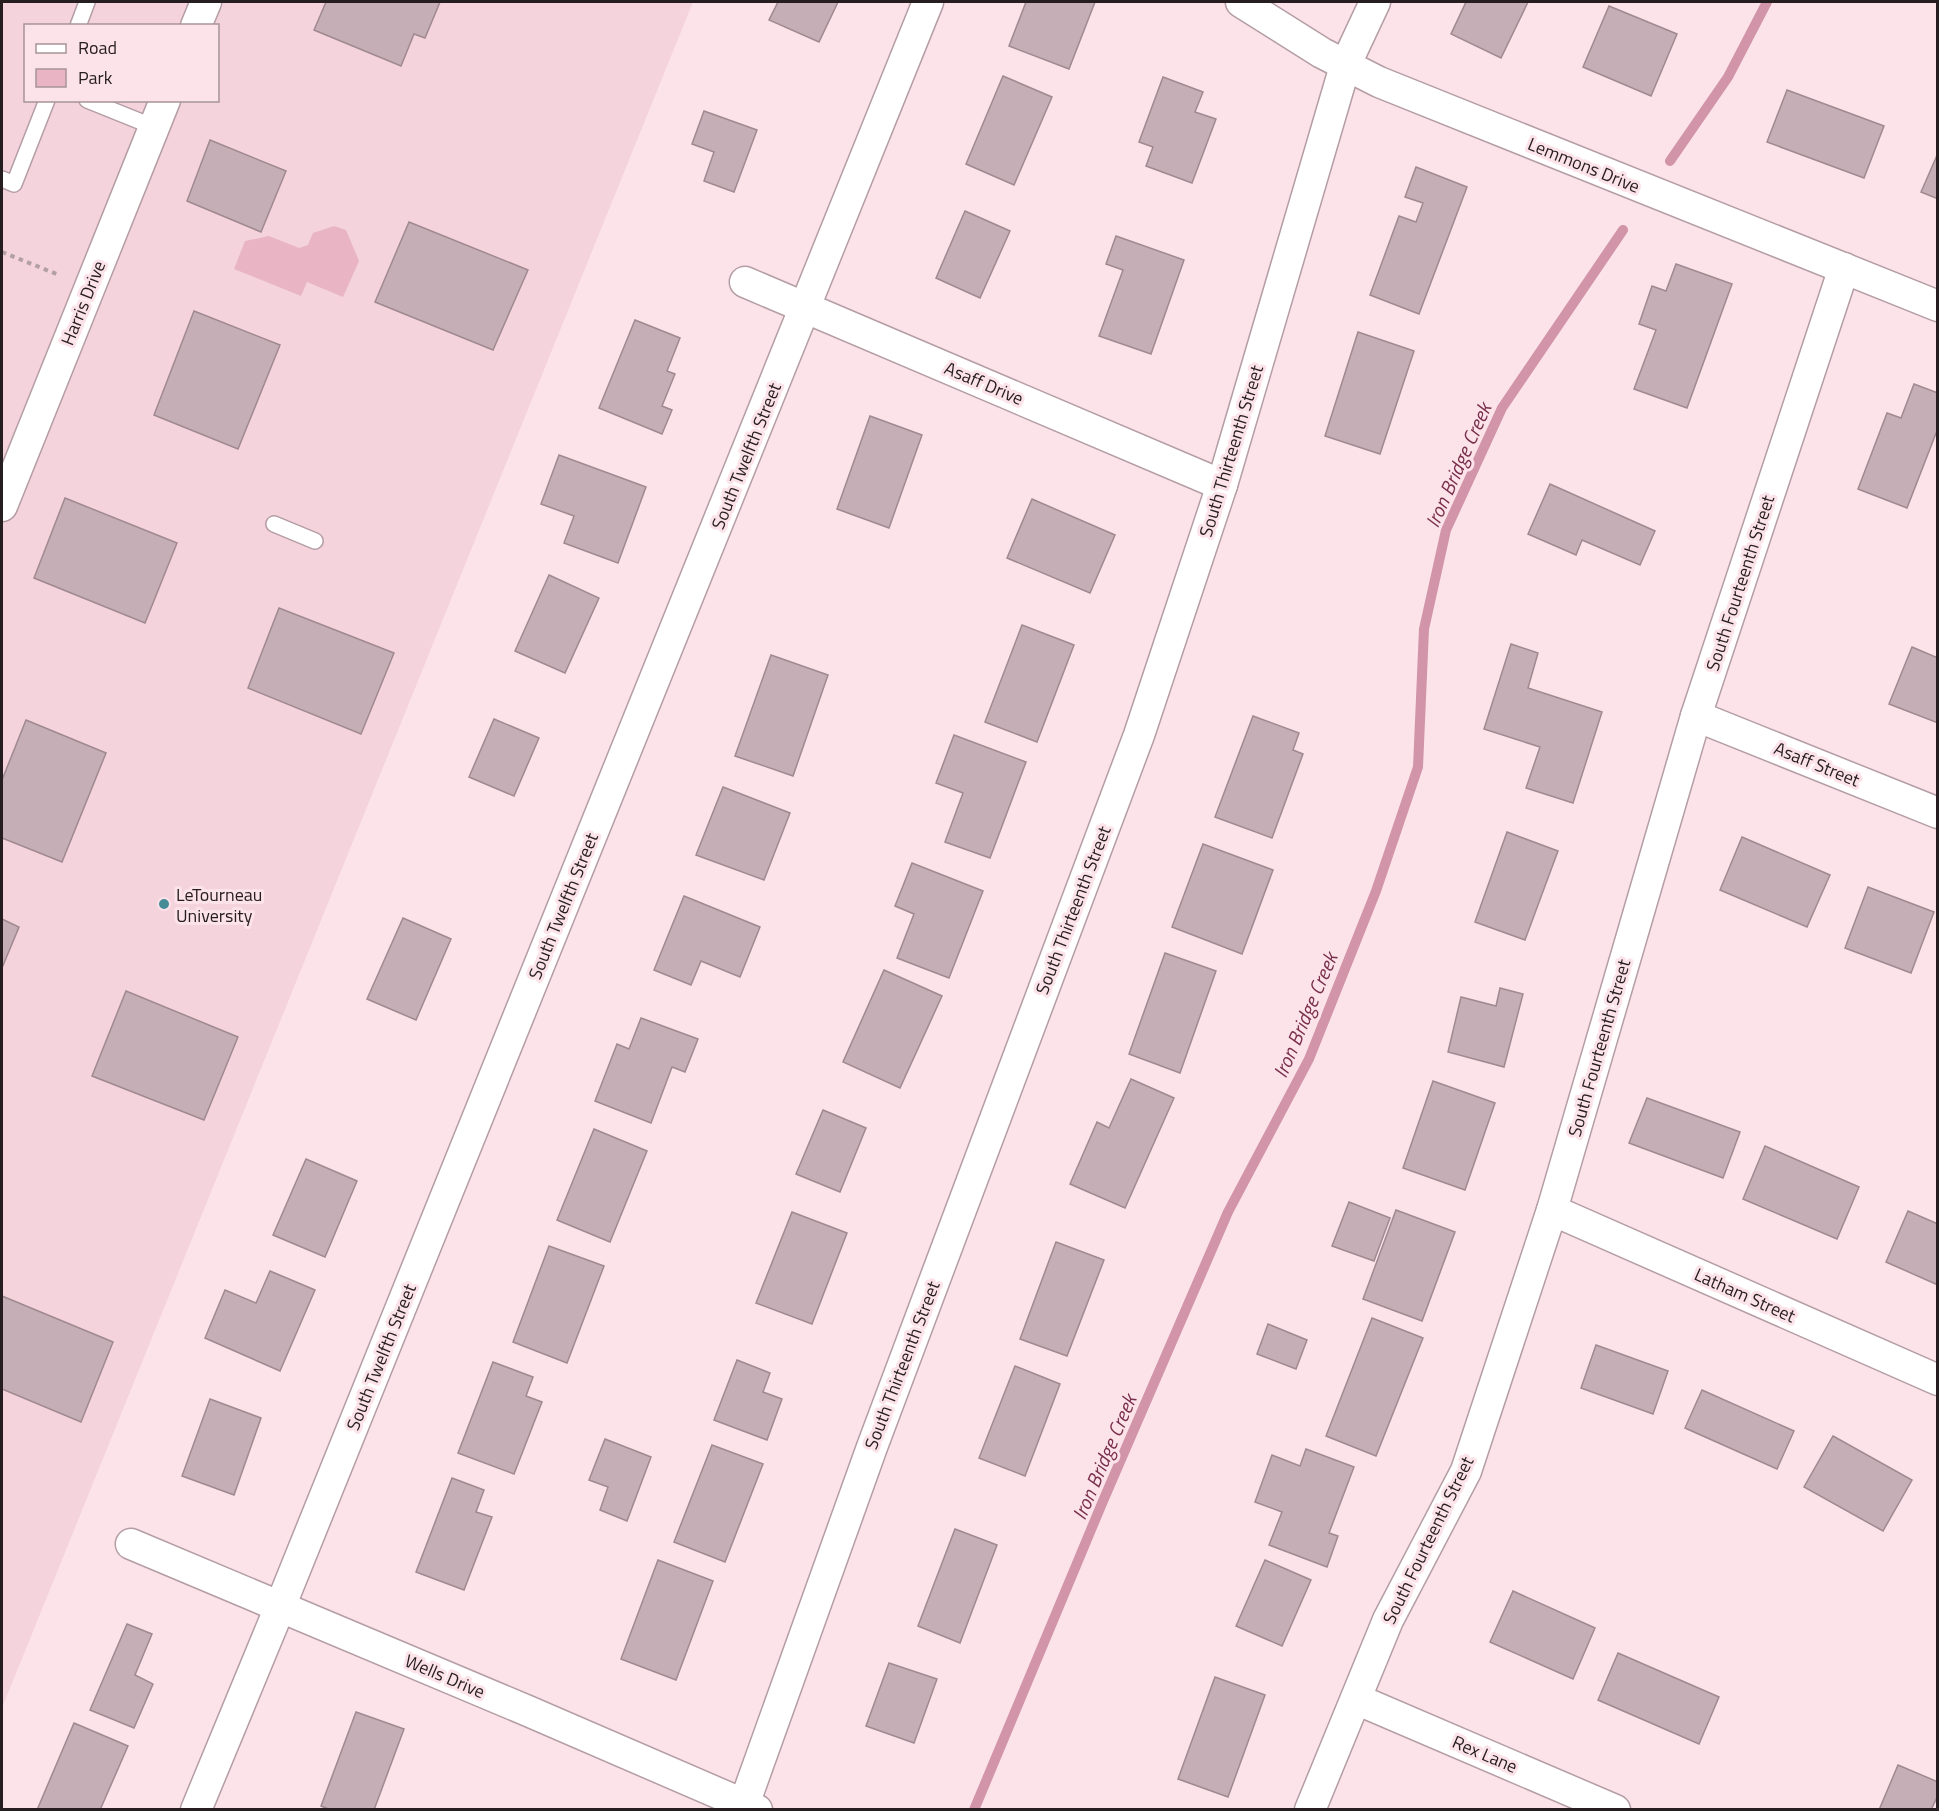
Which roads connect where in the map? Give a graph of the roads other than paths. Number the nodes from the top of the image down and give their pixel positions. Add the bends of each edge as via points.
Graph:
1 (87, 2) edge
2 (206, 2) edge
3 (928, 2) edge
4 (1241, 2) edge
5 (1375, 2) edge
6 (79, 24) edge
7 (197, 24) edge
8 (1345, 66) junction
9 (46, 102) edge
10 (97, 102) edge
11 (159, 114) edge
12 (2, 179) edge
13 (1844, 268) junction
14 (745, 282) dead end
15 (1938, 306) edge
16 (806, 307) junction
17 (1222, 485) junction
18 (2, 506) edge
19 (274, 524) dead end
20 (315, 541) dead end
21 (1696, 716) junction
22 (1938, 813) edge
23 (1552, 1210) junction
24 (1938, 1380) edge
25 (131, 1544) dead end
26 (280, 1606) junction
27 (1356, 1699) junction
28 (748, 1808) edge
29 (196, 1809) edge
30 (1310, 1809) edge
31 (1615, 1809) edge

1 - 6 lane
2 - 7 street
3 - 16 street, South Twelfth Street
4 - 8 street, Lemmons Drive
5 - 8 street, South Thirteenth Street
8 - 13 street, Lemmons Drive
8 - 17 street, South Thirteenth Street
9 - 12 lane via 14,184
10 - 11 lane
11 - 18 street, Harris Drive
13 - 15 street, Lemmons Drive
13 - 21 street, South Fourteenth Street
14 - 16 street, Asaff Drive
16 - 17 street, Asaff Drive
16 - 26 street, South Twelfth Street
17 - 28 street, South Thirteenth Street via 1140,735 872,1447
19 - 20 lane
21 - 22 street, Asaff Street
21 - 23 street, South Fourteenth Street
23 - 24 street, Latham Street
23 - 27 street, South Fourteenth Street via 1466,1471 1388,1620
25 - 26 street, Wells Drive
26 - 28 street, Wells Drive
26 - 29 street, South Twelfth Street
27 - 30 street, South Fourteenth Street
27 - 31 street, Rex Lane

